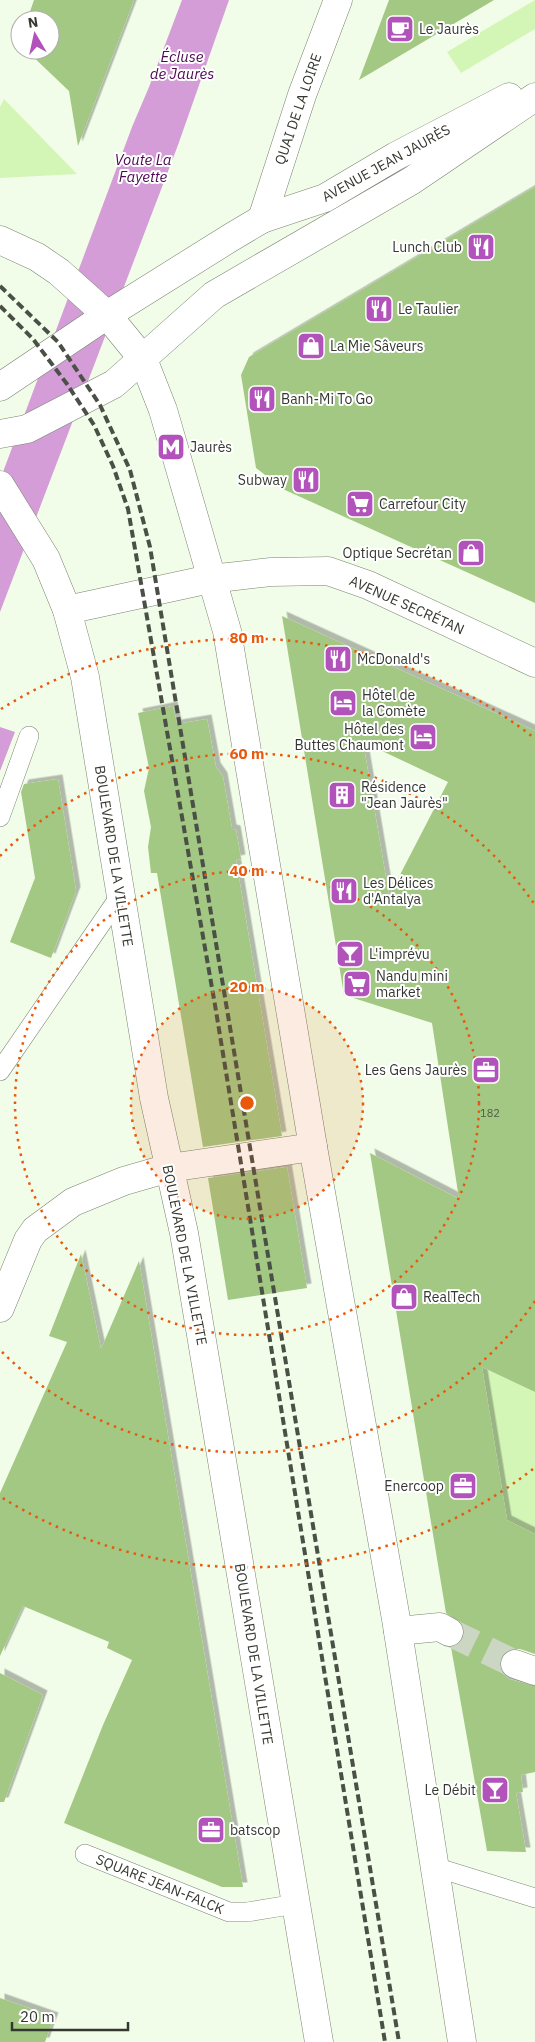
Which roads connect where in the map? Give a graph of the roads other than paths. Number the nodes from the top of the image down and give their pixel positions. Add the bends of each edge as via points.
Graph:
1 (338, 0) edge
2 (535, 84) edge
3 (535, 97) edge
4 (262, 219) junction
5 (0, 240) edge
6 (108, 315) junction
7 (143, 359) junction
8 (0, 387) edge
9 (0, 434) edge
10 (0, 485) edge
11 (210, 579) junction
12 (67, 610) junction
13 (535, 663) edge
14 (29, 736) dead end
15 (0, 818) edge
16 (120, 896) junction
17 (0, 1071) edge
18 (313, 1147) junction
19 (169, 1168) junction
20 (0, 1308) edge
21 (398, 1631) junction
22 (449, 1632) tunnel mouth
23 (84, 1854) dead end
24 (435, 1867) junction
25 (535, 1898) edge
26 (296, 1904) junction
27 (319, 2042) edge
28 (462, 2042) edge

1 - 4 main road, QUAI DE LA LOIRE via 302,95
2 - 4 main road, AVENUE JEAN JAURÈS via 396,156 324,198
3 - 7 main road, AVENUE JEAN JAURÈS via 411,181 214,295
4 - 6 main road, AVENUE JEAN JAURÈS
5 - 6 main road via 59,272
6 - 7 main road
6 - 8 main road, AVENUE JEAN JAURÈS
7 - 9 main road, AVENUE JEAN JAURÈS via 114,384 27,429
7 - 11 main road via 163,410
10 - 12 main road, BOULEVARD DE LA VILLETTE via 46,559
11 - 12 main road, AVENUE SECRÉTAN
11 - 13 main road, AVENUE SECRÉTAN via 271,572 328,571 368,585
11 - 18 main road via 230,645
12 - 16 main road, BOULEVARD DE LA VILLETTE via 85,676
14 - 15 lane
16 - 17 lane
16 - 19 main road, BOULEVARD DE LA VILLETTE
18 - 19 main road
18 - 21 main road
19 - 20 main road via 124,1181 73,1202 35,1230
19 - 26 main road, BOULEVARD DE LA VILLETTE via 184,1233
21 - 22 main road via 440,1627
21 - 24 main road
23 - 26 lane, SQUARE JEAN-FALCK via 229,1912
24 - 25 lane
24 - 28 main road
26 - 27 main road, BOULEVARD DE LA VILLETTE

